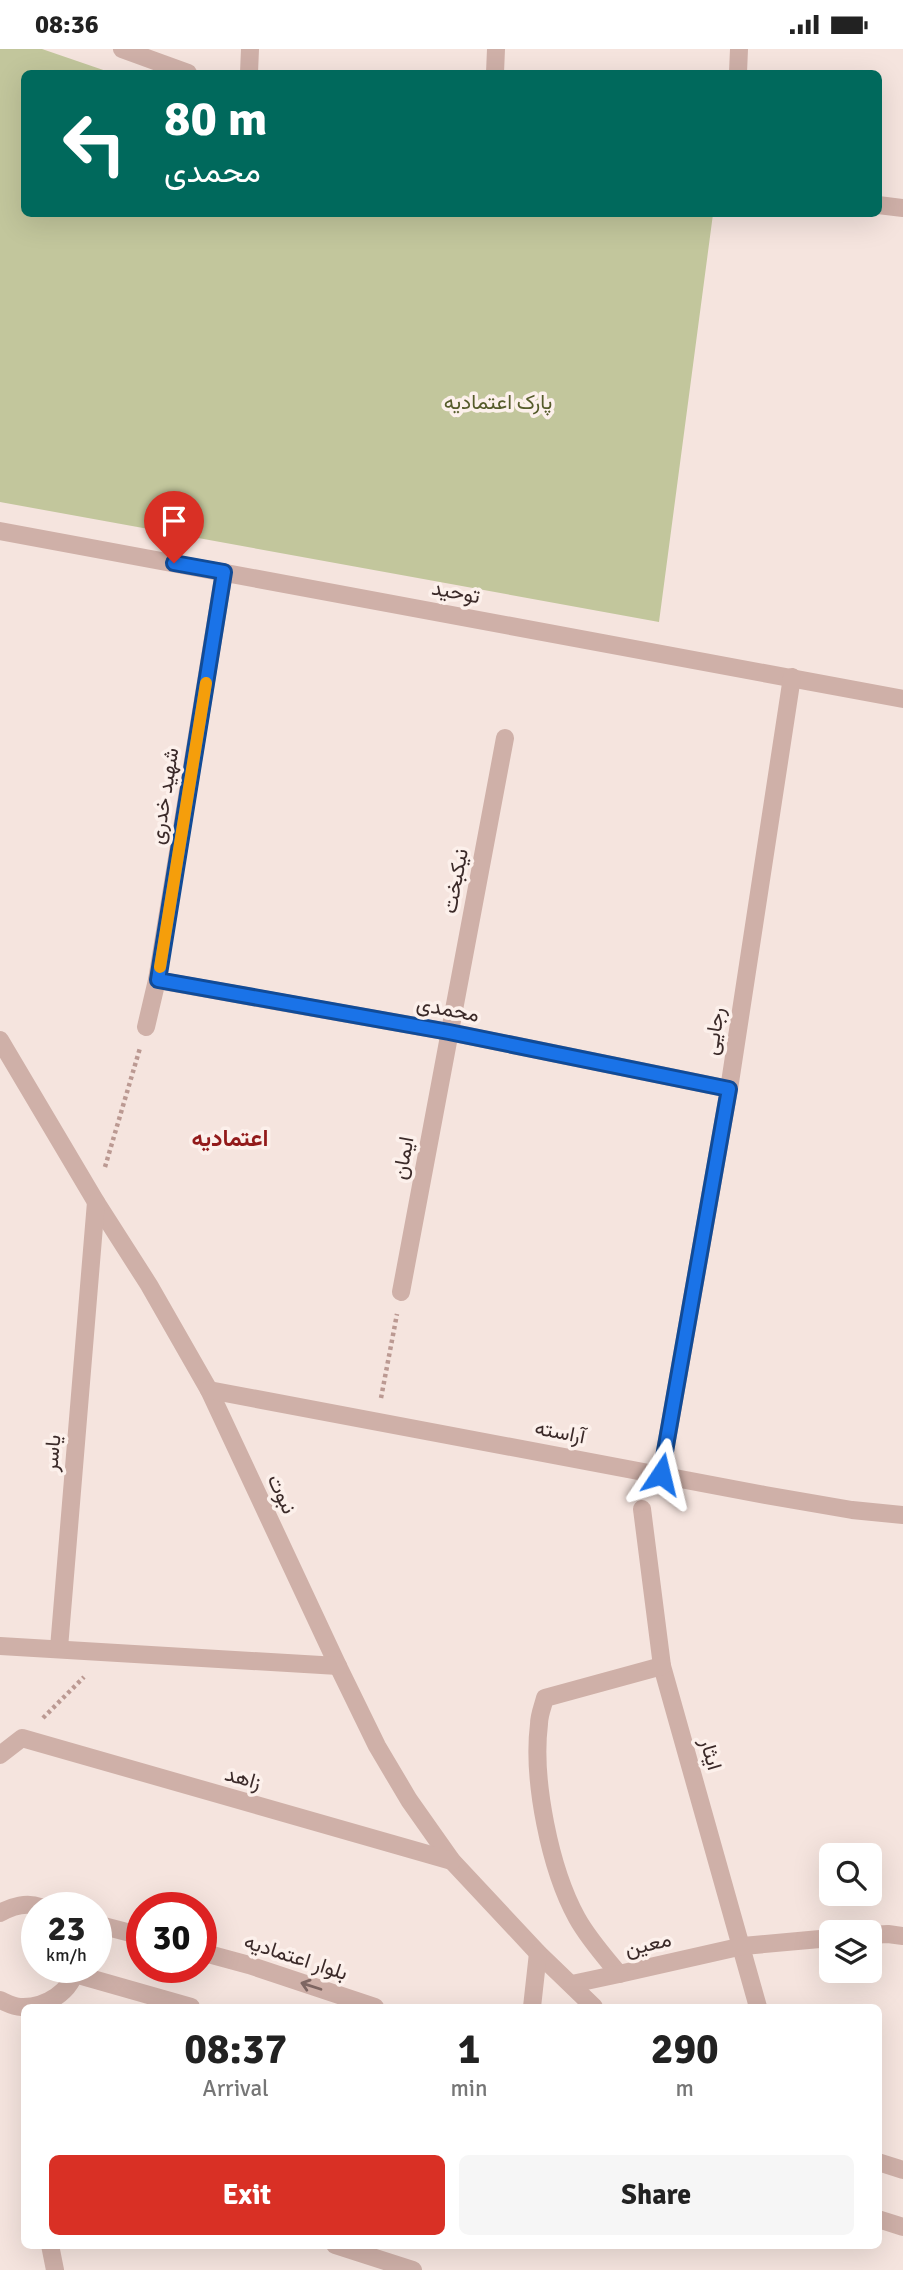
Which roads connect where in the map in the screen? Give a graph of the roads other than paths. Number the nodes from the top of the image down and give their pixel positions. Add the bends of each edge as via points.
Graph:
1 (122, 49) edge
2 (250, 49) edge
3 (496, 49) edge
4 (739, 49) edge
5 (180, 70) edge
6 (249, 70) edge
7 (495, 70) edge
8 (738, 70) edge
9 (882, 205) edge
10 (903, 208) edge
11 (0, 531) edge
12 (224, 572) junction
13 (792, 677) junction
14 (903, 699) edge
15 (505, 738) dead end
16 (158, 980) junction
17 (146, 1027) road end
18 (449, 1032) junction
19 (0, 1040) edge
20 (729, 1089) junction
21 (96, 1202) junction
22 (401, 1292) road end
23 (209, 1390) junction
24 (661, 1474) junction
25 (642, 1509) dead end
26 (903, 1515) edge
27 (0, 1646) edge
28 (59, 1648) junction
29 (338, 1666) junction
30 (662, 1666) junction
31 (0, 1755) edge
32 (452, 1861) junction
33 (882, 1934) edge
34 (903, 1936) edge
35 (819, 1939) edge
36 (743, 1946) junction
37 (538, 1953) junction
38 (217, 1956) edge
39 (619, 1974) junction
40 (112, 1982) edge
41 (69, 1983) edge
42 (572, 1985) junction
43 (0, 2000) edge
44 (60, 2000) edge
45 (181, 2004) edge
46 (366, 2004) edge
47 (532, 2004) edge
48 (591, 2004) edge
49 (757, 2004) edge
50 (21, 2007) edge
51 (882, 2163) edge
52 (903, 2170) edge
53 (882, 2220) edge
54 (903, 2227) edge
55 (51, 2249) edge
56 (347, 2249) edge
57 (55, 2270) edge
58 (412, 2270) edge

1 - 5 street
2 - 6 street
3 - 7 street
4 - 8 street
9 - 10 street
11 - 12 street, توحید
12 - 13 street, توحید
12 - 16 street, شهید خدری
13 - 14 street, توحید
13 - 20 street, رجایی
15 - 18 street, نیکبخت
16 - 17 street, شهید خدری
16 - 18 street, محمدی
18 - 20 street, محمدی
18 - 22 street, ایمان
19 - 21 street, نبوت
20 - 24 street, رجایی
21 - 23 street, نبوت
21 - 28 street, یاسر
23 - 24 street, آراسته
23 - 29 street, نبوت
24 - 26 street, آراسته via 852,1510
25 - 30 street, ایثار
27 - 28 street
28 - 29 street
29 - 32 street, نبوت via 390,1768
30 - 36 street, ایثار
30 - 39 street, معین via 545,1698 538,1723 538,1773 550,1847 562,1887 577,1919
31 - 32 street, زاهد via 22,1738
32 - 37 street, نبوت
33 - 34 street
35 - 36 street, معین
36 - 39 street, معین
36 - 49 street, ایثار
37 - 42 street, نبوت
37 - 47 street
46 -> 38 street, بلوار اعتمادیه
39 - 42 street
40 - 45 street
41 - 44 street
42 - 48 street, نبوت
43 - 50 street
51 - 52 street
53 - 54 street
55 - 57 street
56 - 58 street

